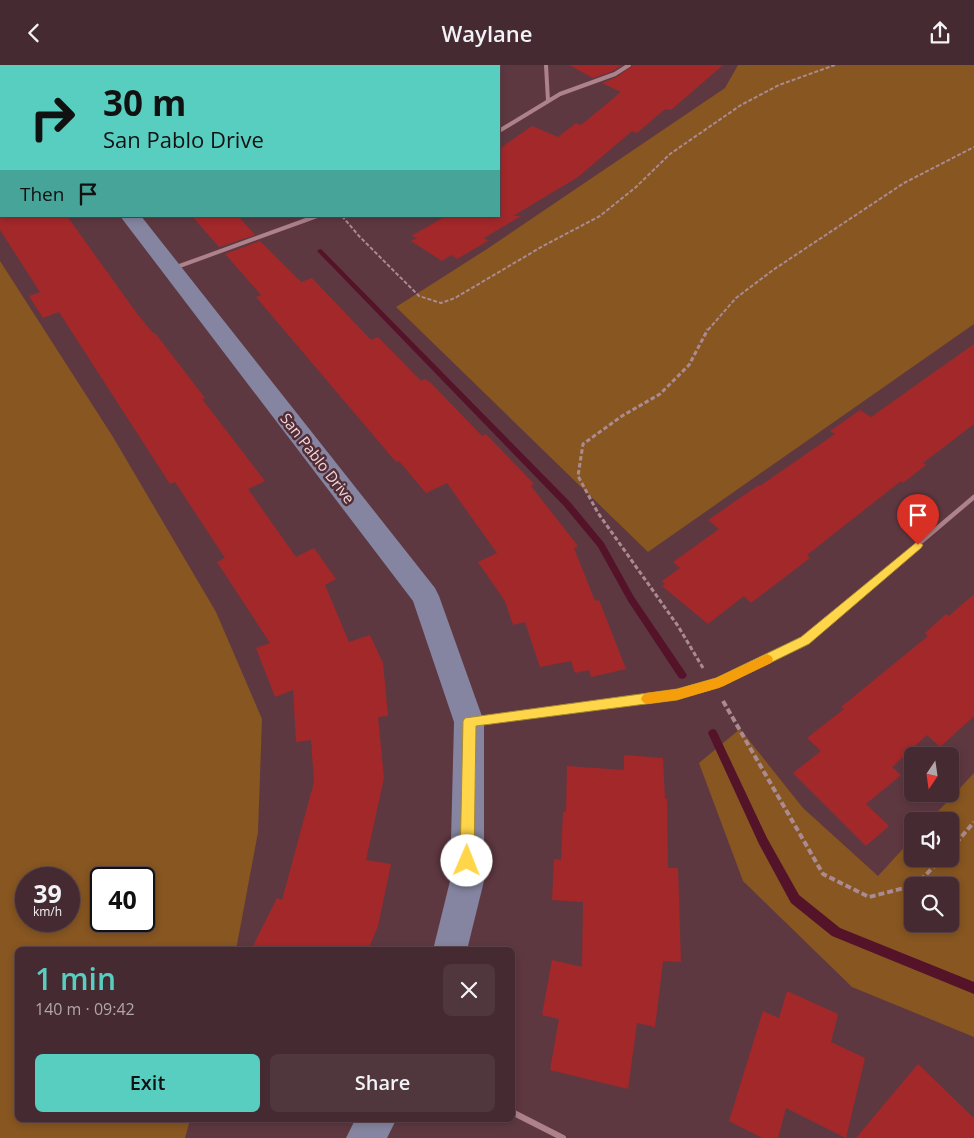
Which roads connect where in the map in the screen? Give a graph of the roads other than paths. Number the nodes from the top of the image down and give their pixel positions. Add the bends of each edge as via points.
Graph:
1 (546, 65) edge
2 (629, 65) edge
3 (548, 101) junction
4 (500, 130) edge
5 (131, 217) edge
6 (314, 217) edge
7 (172, 269) junction
8 (974, 497) edge
9 (470, 721) junction
10 (451, 947) edge
11 (515, 1114) edge
12 (376, 1122) edge
13 (365, 1138) edge
14 (563, 1138) edge

1 - 3 street
2 - 3 street via 615,74
3 - 4 street
5 - 7 street, San Pablo Drive
6 - 7 street
7 - 9 street, San Pablo Drive via 425,596
8 - 9 street via 805,641 713,685 677,695
9 - 10 street, San Pablo Drive via 467,881
11 - 14 street
12 - 13 street

